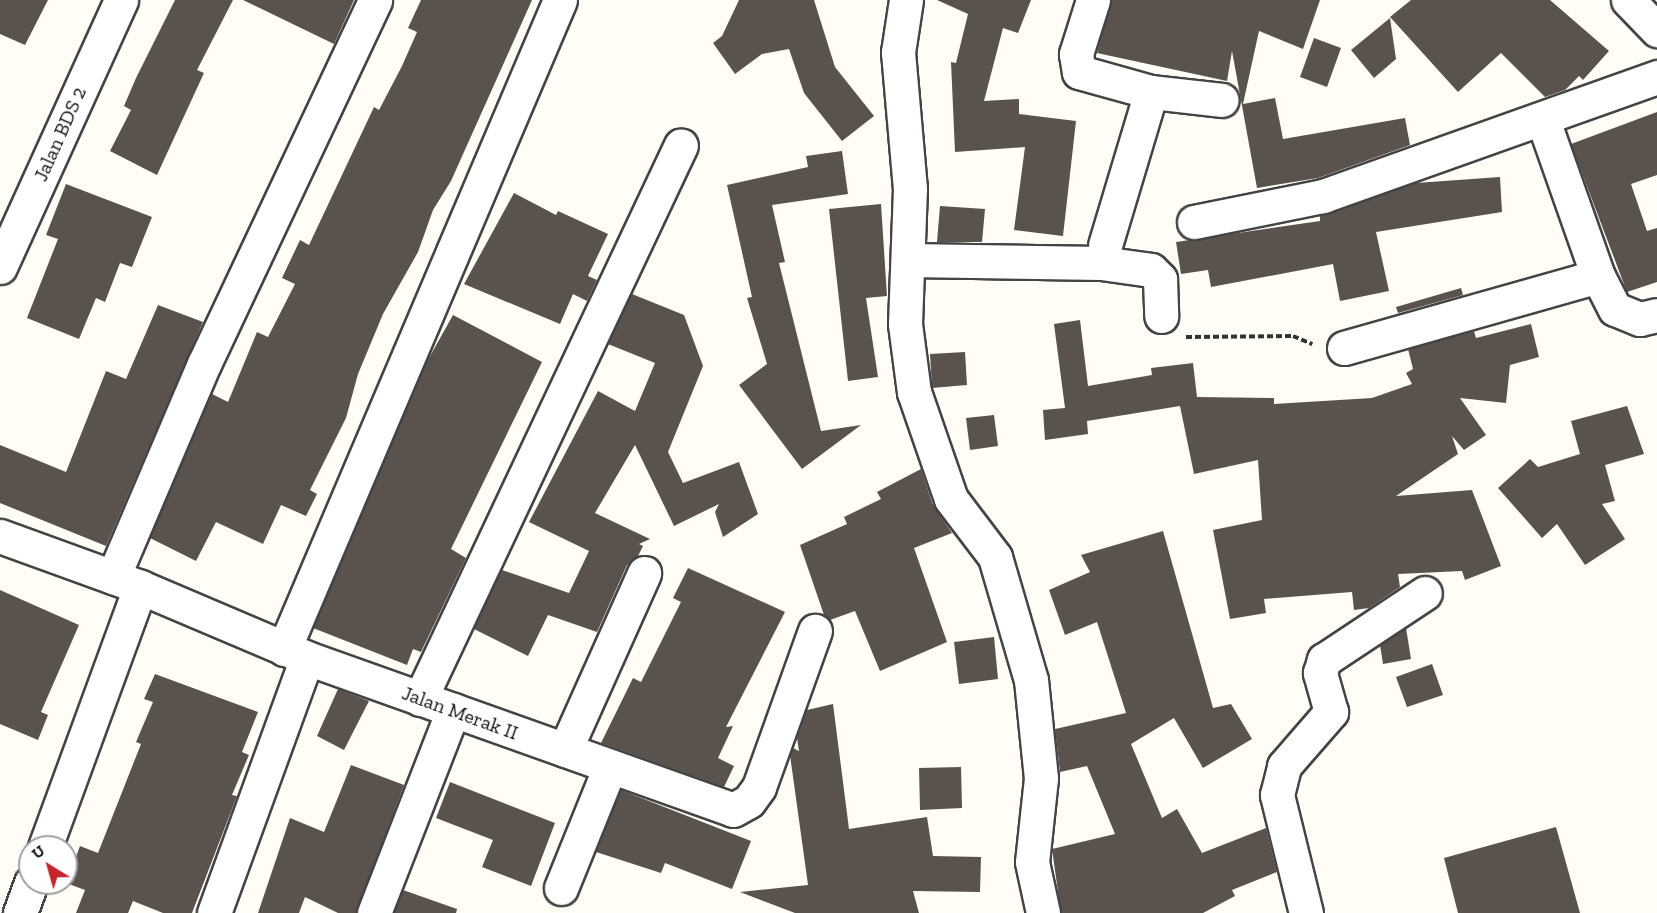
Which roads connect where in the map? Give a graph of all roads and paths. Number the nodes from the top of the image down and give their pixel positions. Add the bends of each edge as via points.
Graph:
1 (121, 0) edge
2 (375, 0) edge
3 (560, 0) edge
4 (906, 0) edge
5 (1093, 0) edge
6 (1628, 0) edge
7 (1657, 30) edge
8 (1657, 77) edge
9 (1150, 92) junction
10 (1222, 100) dead end
11 (1543, 120) junction
12 (681, 145) dead end
13 (1194, 222) dead end
14 (1105, 245) dead end
15 (908, 260) junction
16 (0, 267) edge
17 (1598, 276) junction
18 (1657, 315) edge
19 (1161, 316) joint
20 (1344, 348) joint
21 (0, 537) edge
22 (644, 573) dead end
23 (126, 582) junction
24 (1425, 593) dead end
25 (815, 631) dead end
26 (296, 653) junction
27 (420, 699) junction
28 (453, 710) junction
29 (565, 750) junction
30 (610, 767) junction
31 (49, 835) edge
32 (561, 888) dead end
33 (27, 895) edge
34 (20, 913) edge
35 (214, 913) edge
36 (374, 913) edge
37 (1043, 913) edge
38 (1306, 913) edge

1 - 16 street, Jalan BDS 2
2 - 23 street via 204,364
3 - 26 street
4 - 15 street via 898,52 910,188
5 - 9 street via 1076,54 1079,72
6 - 7 street
8 - 11 street
9 - 10 street
9 - 14 street
11 - 13 street via 1323,196
11 - 17 street
12 - 27 street
15 - 19 street via 1101,263 1151,270 1160,279
15 - 37 street via 905,324 914,392 951,499 995,557 1031,680 1041,778 1032,862
17 - 18 street via 1615,309 1640,319
17 - 20 street
19 - 20 path via 1170,329 1186,337 1293,336 1321,347
21 - 23 street, Jalan Merak II
22 - 29 street
23 - 26 street, Jalan Merak II
23 - 31 street
24 - 38 street via 1324,660 1320,673 1331,712 1284,766 1277,795
25 - 30 street, Jalan Merak II via 759,787 739,808 723,809
26 - 27 street, Jalan Merak II
26 - 35 street
27 - 28 street, Jalan Merak II
28 - 29 street, Jalan Merak II
28 - 36 street
29 - 30 street, Jalan Merak II
30 - 32 street
33 - 34 street

